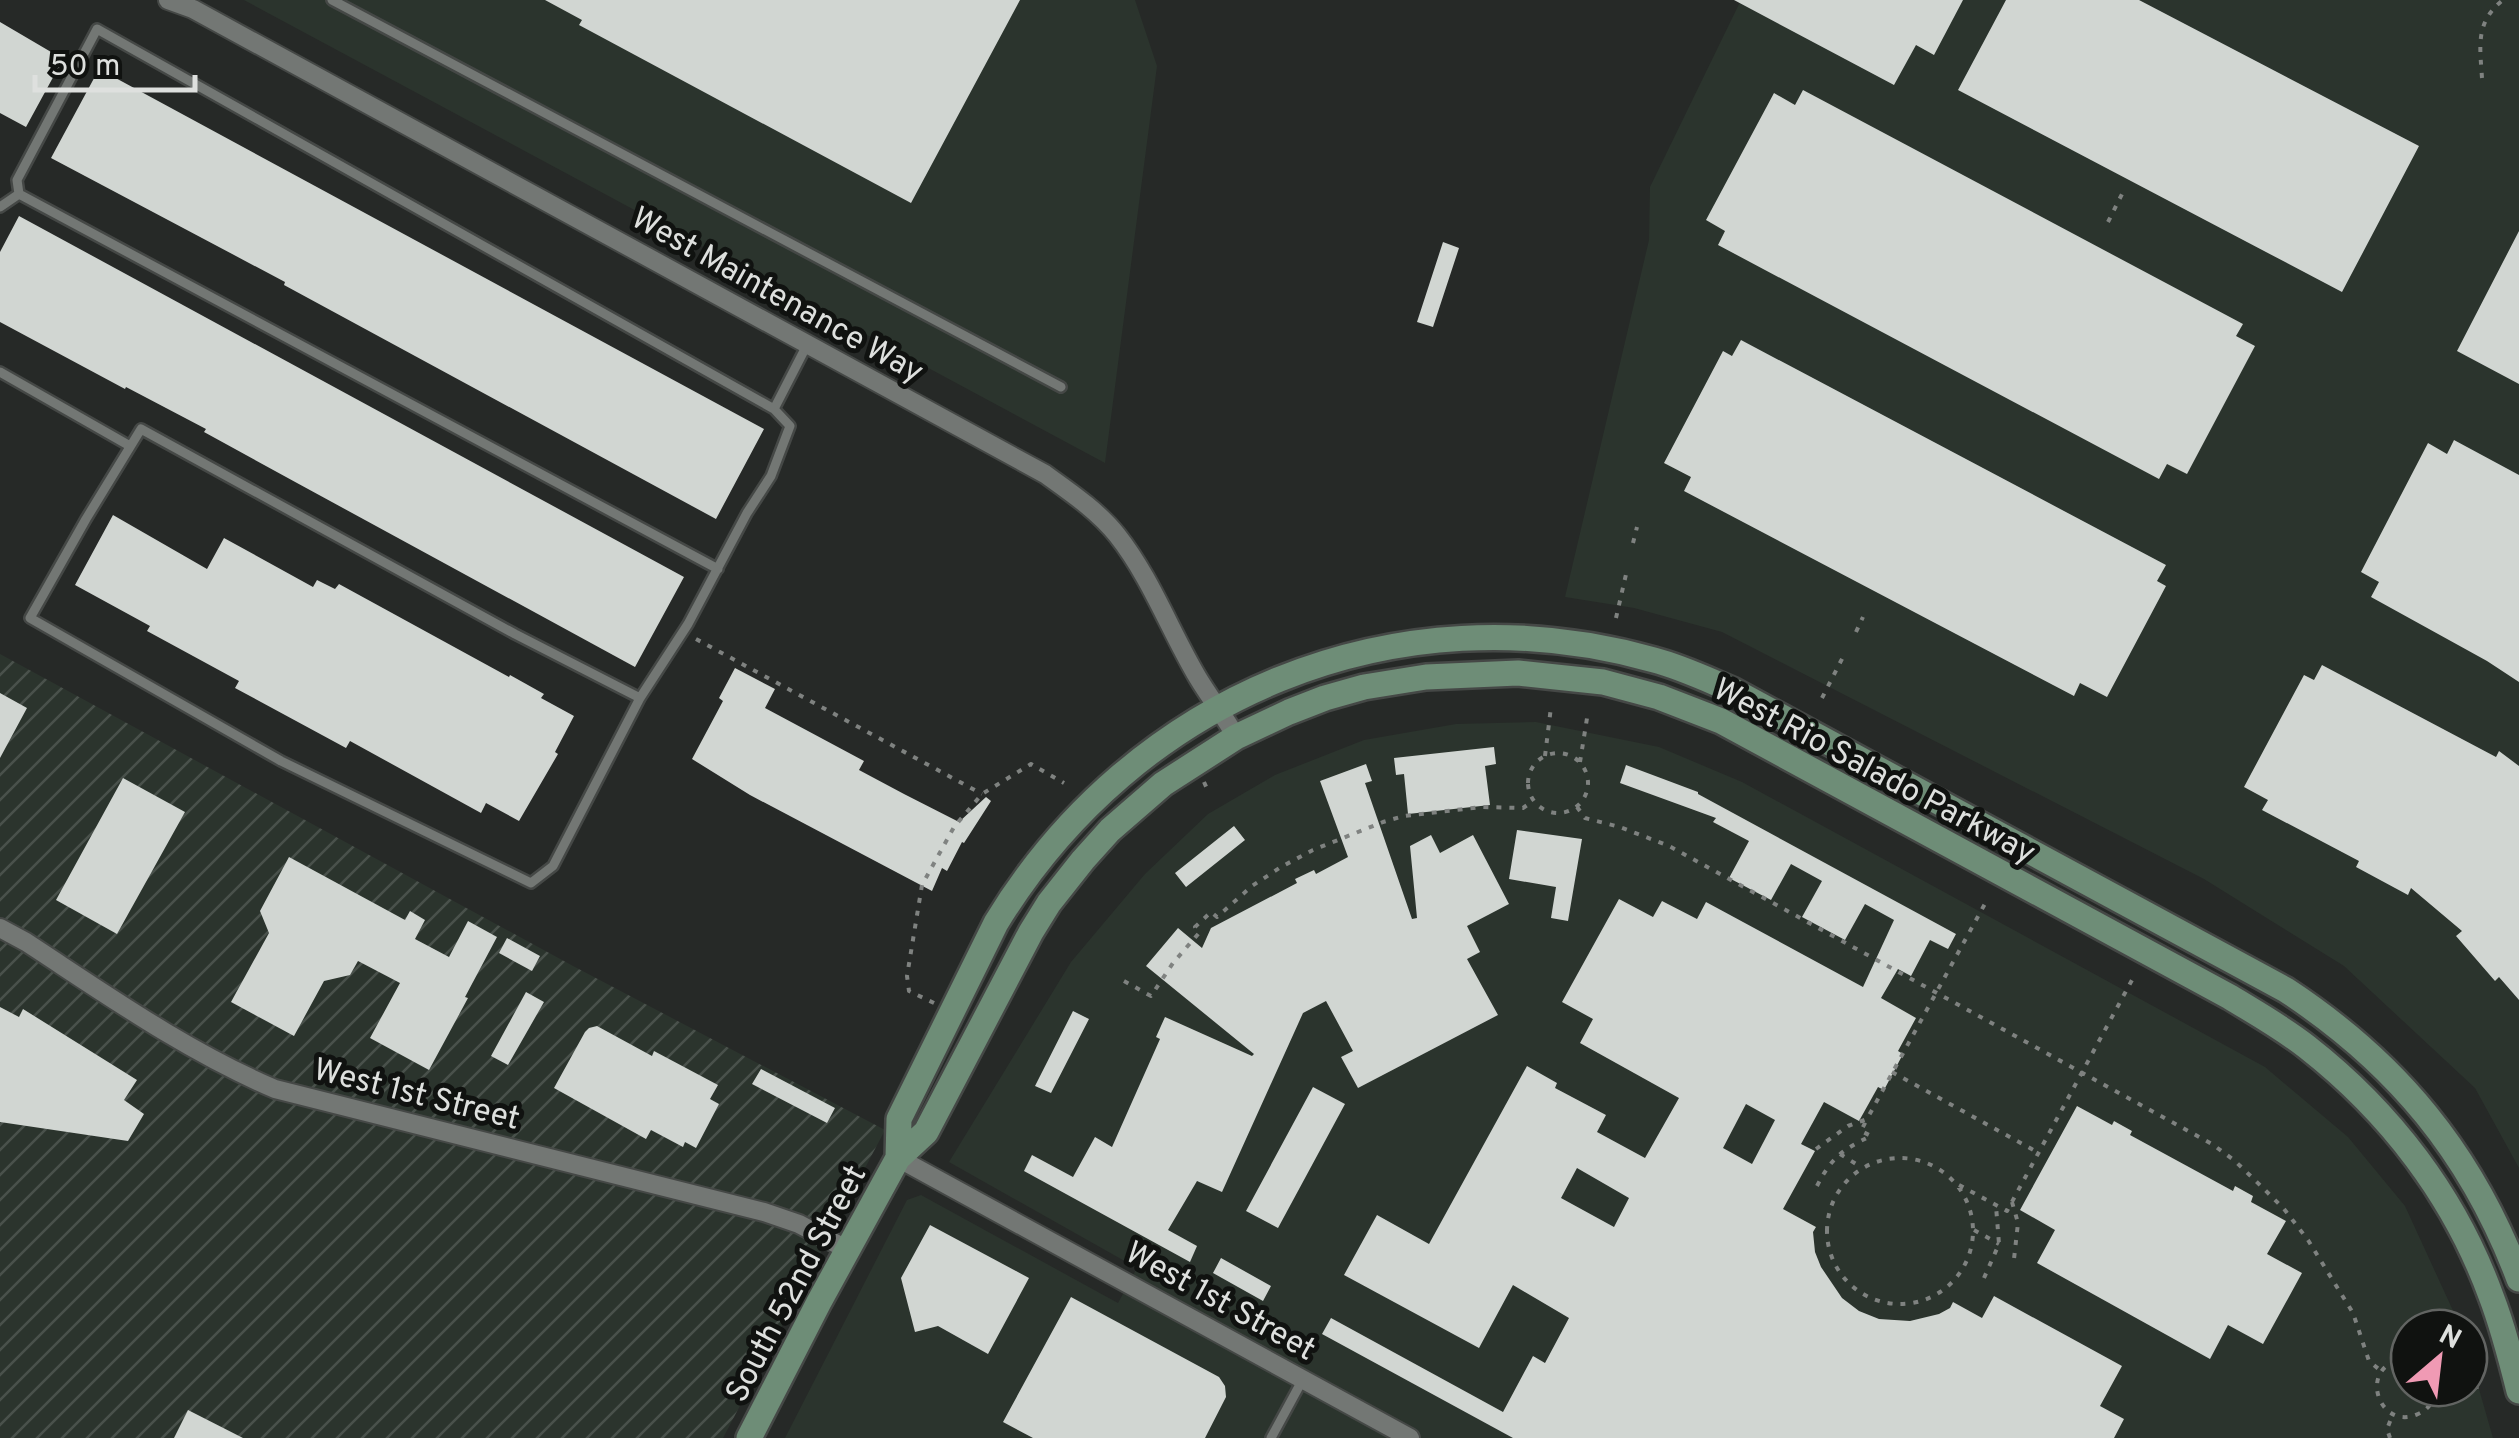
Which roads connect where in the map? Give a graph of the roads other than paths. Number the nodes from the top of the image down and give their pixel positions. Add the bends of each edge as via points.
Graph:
1 (168, 0) edge
2 (332, 0) edge
3 (187, 5) edge
4 (19, 194) junction
5 (0, 207) edge
6 (807, 344) junction
7 (0, 372) edge
8 (1062, 386) dead end
9 (774, 409) junction
10 (130, 446) junction
11 (718, 568) junction
12 (640, 698) junction
13 (1220, 708) junction
14 (1236, 738) junction
15 (0, 928) edge
16 (898, 1158) junction
17 (2490, 1211) junction
18 (2459, 1224) junction
19 (848, 1250) junction
20 (2519, 1279) edge
21 (2515, 1367) edge
22 (1302, 1379) junction
23 (2519, 1392) edge
24 (749, 1438) edge
25 (1271, 1438) edge
26 (1410, 1438) edge

1 - 3 street, West Maintenance Way
2 - 8 lane
3 - 6 street, West Maintenance Way
4 - 5 lane
4 - 9 lane via 16,180 97,29
4 - 11 lane
6 - 9 lane
6 - 13 street, West Maintenance Way via 1079,499 1136,562
7 - 10 lane
9 - 11 lane via 790,426 771,476
10 - 12 lane via 140,429
10 - 12 lane via 30,618 281,760 444,842 531,883 553,866
11 - 12 lane
13 - 14 street, West Maintenance Way
13 - 16 main road, West Rio Salado Parkway via 1094,798 1014,893 899,1120
13 - 17 main road, West Rio Salado Parkway via 1295,671 1356,653 1458,638 1582,644 1655,660 1718,684 2318,1012 2416,1101
14 - 16 main road, West Rio Salado Parkway via 1139,802 1062,886 926,1132
14 - 18 main road, West Rio Salado Parkway via 1325,698 1443,675 1576,678 1691,709 2230,997 2291,1036 2376,1108
15 - 19 street, West 1st Street via 189,1046 275,1089 764,1212
16 - 19 main road, South 52nd Street
16 - 22 street, West 1st Street
17 - 18 main road
17 - 20 main road, West Rio Salado Parkway
18 - 21 main road, West Rio Salado Parkway
19 - 24 main road, South 52nd Street
21 - 23 main road, West Rio Salado Parkway
22 - 25 lane
22 - 26 street, West 1st Street

